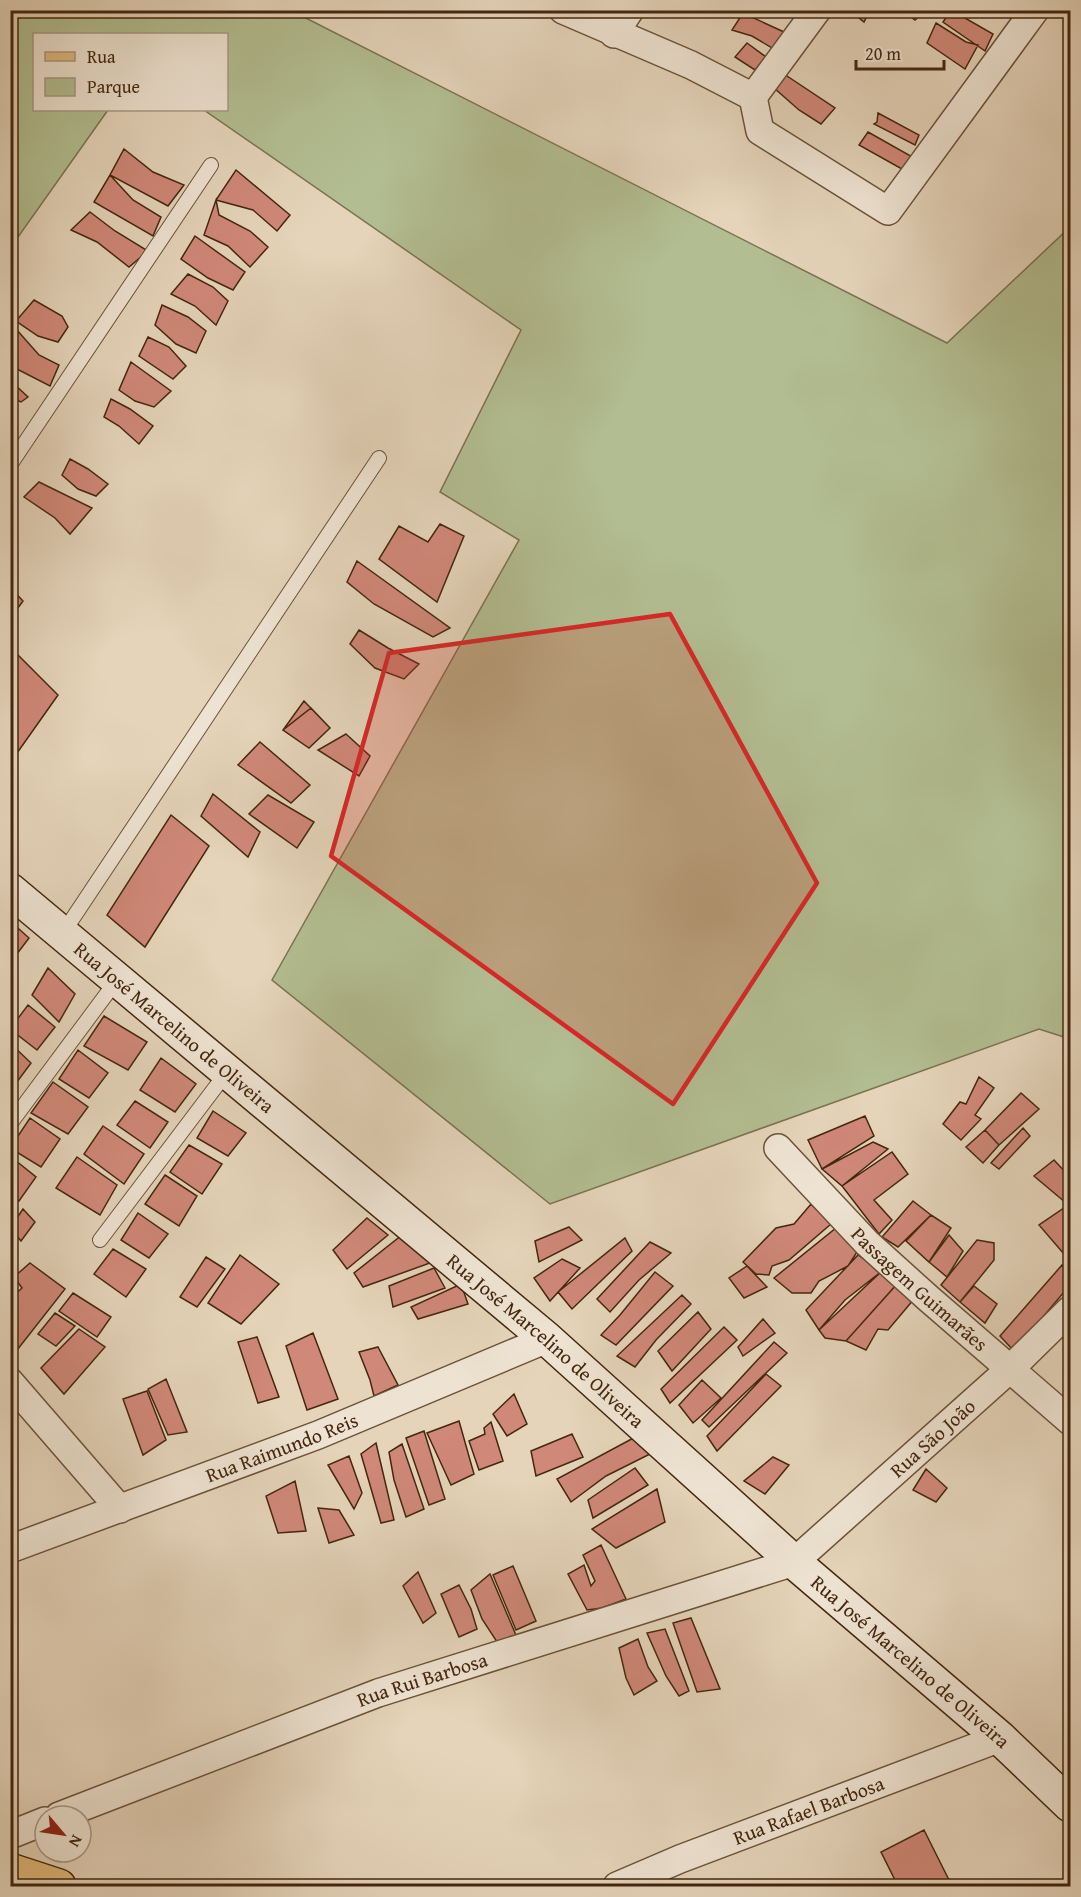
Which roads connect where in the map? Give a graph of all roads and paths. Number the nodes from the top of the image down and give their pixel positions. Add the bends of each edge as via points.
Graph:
1 (563, 10) edge
2 (630, 10) edge
3 (817, 10) edge
4 (1035, 10) edge
5 (614, 33) junction
6 (753, 97) junction
7 (211, 165) dead end
8 (379, 458) dead end
9 (10, 465) edge
10 (10, 890) edge
11 (63, 933) junction
12 (117, 980) junction
13 (227, 1072) junction
14 (10, 1124) edge
15 (778, 1148) dead end
16 (100, 1240) dead end
17 (1071, 1310) edge
18 (547, 1339) junction
19 (1011, 1368) junction
20 (10, 1382) edge
21 (1071, 1421) edge
22 (120, 1509) junction
23 (10, 1549) edge
24 (794, 1562) junction
25 (1000, 1738) junction
26 (90, 1804) edge
27 (1071, 1806) edge
28 (33, 1826) edge
29 (10, 1835) edge
30 (10, 1870) edge
31 (59, 1887) edge
32 (618, 1887) edge

1 - 5 street
2 - 5 street
3 - 6 street
4 - 6 street via 888,211 760,131
5 - 6 street via 691,65
7 - 9 lane
8 - 11 lane
10 - 11 street, Rua José Marcelino de Oliveira
11 - 12 street, Rua José Marcelino de Oliveira
12 - 13 street, Rua José Marcelino de Oliveira
12 - 14 lane
13 - 16 lane
13 - 18 street, Rua José Marcelino de Oliveira
15 - 19 street, Passagem Guimarães via 867,1243
17 - 19 street, Rua São João
18 - 22 street, Rua Raimundo Reis via 318,1435
18 - 24 street, Rua José Marcelino de Oliveira
19 - 21 street, Passagem Guimarães
19 - 24 street, Rua São João
20 - 22 street
22 - 23 street, Rua Raimundo Reis
24 - 25 street, Rua José Marcelino de Oliveira
24 - 26 street, Rua Rui Barbosa via 378,1693
25 - 27 street, Rua José Marcelino de Oliveira
25 - 32 street, Rua Rafael Barbosa via 680,1859
28 - 29 street
30 - 31 main road

